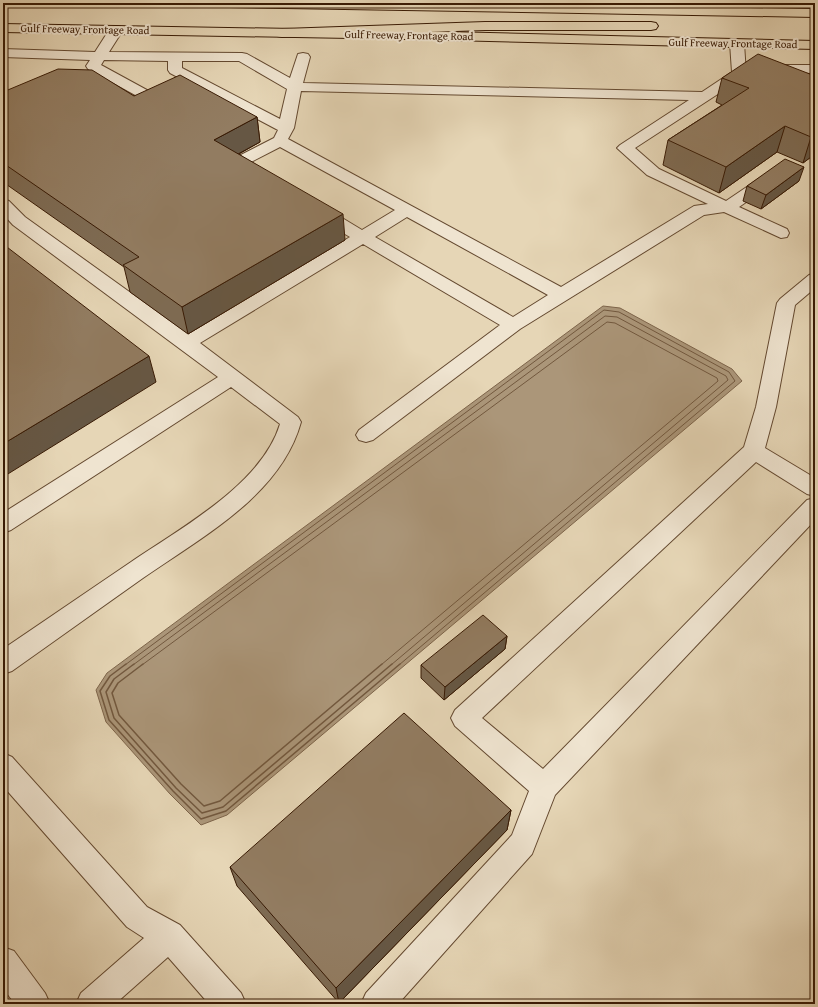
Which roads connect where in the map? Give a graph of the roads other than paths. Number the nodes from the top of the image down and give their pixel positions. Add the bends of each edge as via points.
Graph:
1 (229, 3) edge
2 (815, 13) edge
3 (666, 26) dead end
4 (3, 28) edge
5 (116, 30) junction
6 (282, 33) junction
7 (737, 44) junction
8 (815, 45) edge
9 (3, 53) edge
10 (175, 56) junction
11 (303, 57) dead end
12 (96, 61) junction
13 (739, 68) junction
14 (779, 69) junction
15 (815, 70) edge
16 (79, 71) edge
17 (815, 83) edge
18 (295, 87) junction
19 (705, 96) junction
20 (162, 104) edge
21 (283, 134) junction
22 (781, 170) edge
23 (270, 183) edge
24 (303, 202) edge
25 (3, 204) edge
26 (728, 207) junction
27 (407, 210) junction
28 (11, 225) edge
29 (781, 233) dead end
30 (362, 237) junction
31 (815, 279) edge
32 (561, 295) junction
33 (513, 325) junction
34 (187, 343) junction
35 (232, 378) junction
36 (366, 435) dead end
37 (754, 451) junction
38 (815, 488) edge
39 (815, 506) edge
40 (3, 524) edge
41 (3, 663) edge
42 (3, 766) edge
43 (544, 787) junction
44 (169, 936) junction
45 (3, 962) edge
46 (34, 1004) edge
47 (92, 1004) edge
48 (230, 1004) edge
49 (377, 1004) edge

1 - 2 main road
3 - 6 main road via 485,26
4 - 5 main road, Gulf Freeway Frontage Road
5 - 6 main road, Gulf Freeway Frontage Road
5 - 12 street
6 - 7 main road, Gulf Freeway Frontage Road
7 - 8 main road, Gulf Freeway Frontage Road
7 - 13 street
9 - 12 street
10 - 12 street
10 - 18 street via 242,57
10 - 21 street via 175,70
11 - 18 street
12 - 16 street
12 - 20 street
13 - 14 street
13 - 19 street via 739,74
14 - 15 street
14 - 17 street
18 - 19 street
18 - 21 street
19 - 26 street via 625,148 653,172
21 - 23 street via 237,163
21 - 27 street
22 - 26 street
24 - 30 street
25 - 28 street
26 - 29 street
26 - 32 street via 700,210
27 - 30 street
27 - 32 street
28 - 34 street
30 - 33 street
30 - 34 street
31 - 37 street via 786,303 766,407
32 - 33 street
33 - 36 street
34 - 35 street
35 - 40 street
35 - 41 street via 291,422 278,455 260,478 229,506
37 - 38 street
37 - 43 street via 464,718
39 - 43 street
42 - 44 street via 137,917
43 - 49 street via 522,844
44 - 47 street
44 - 48 street
45 - 46 street

